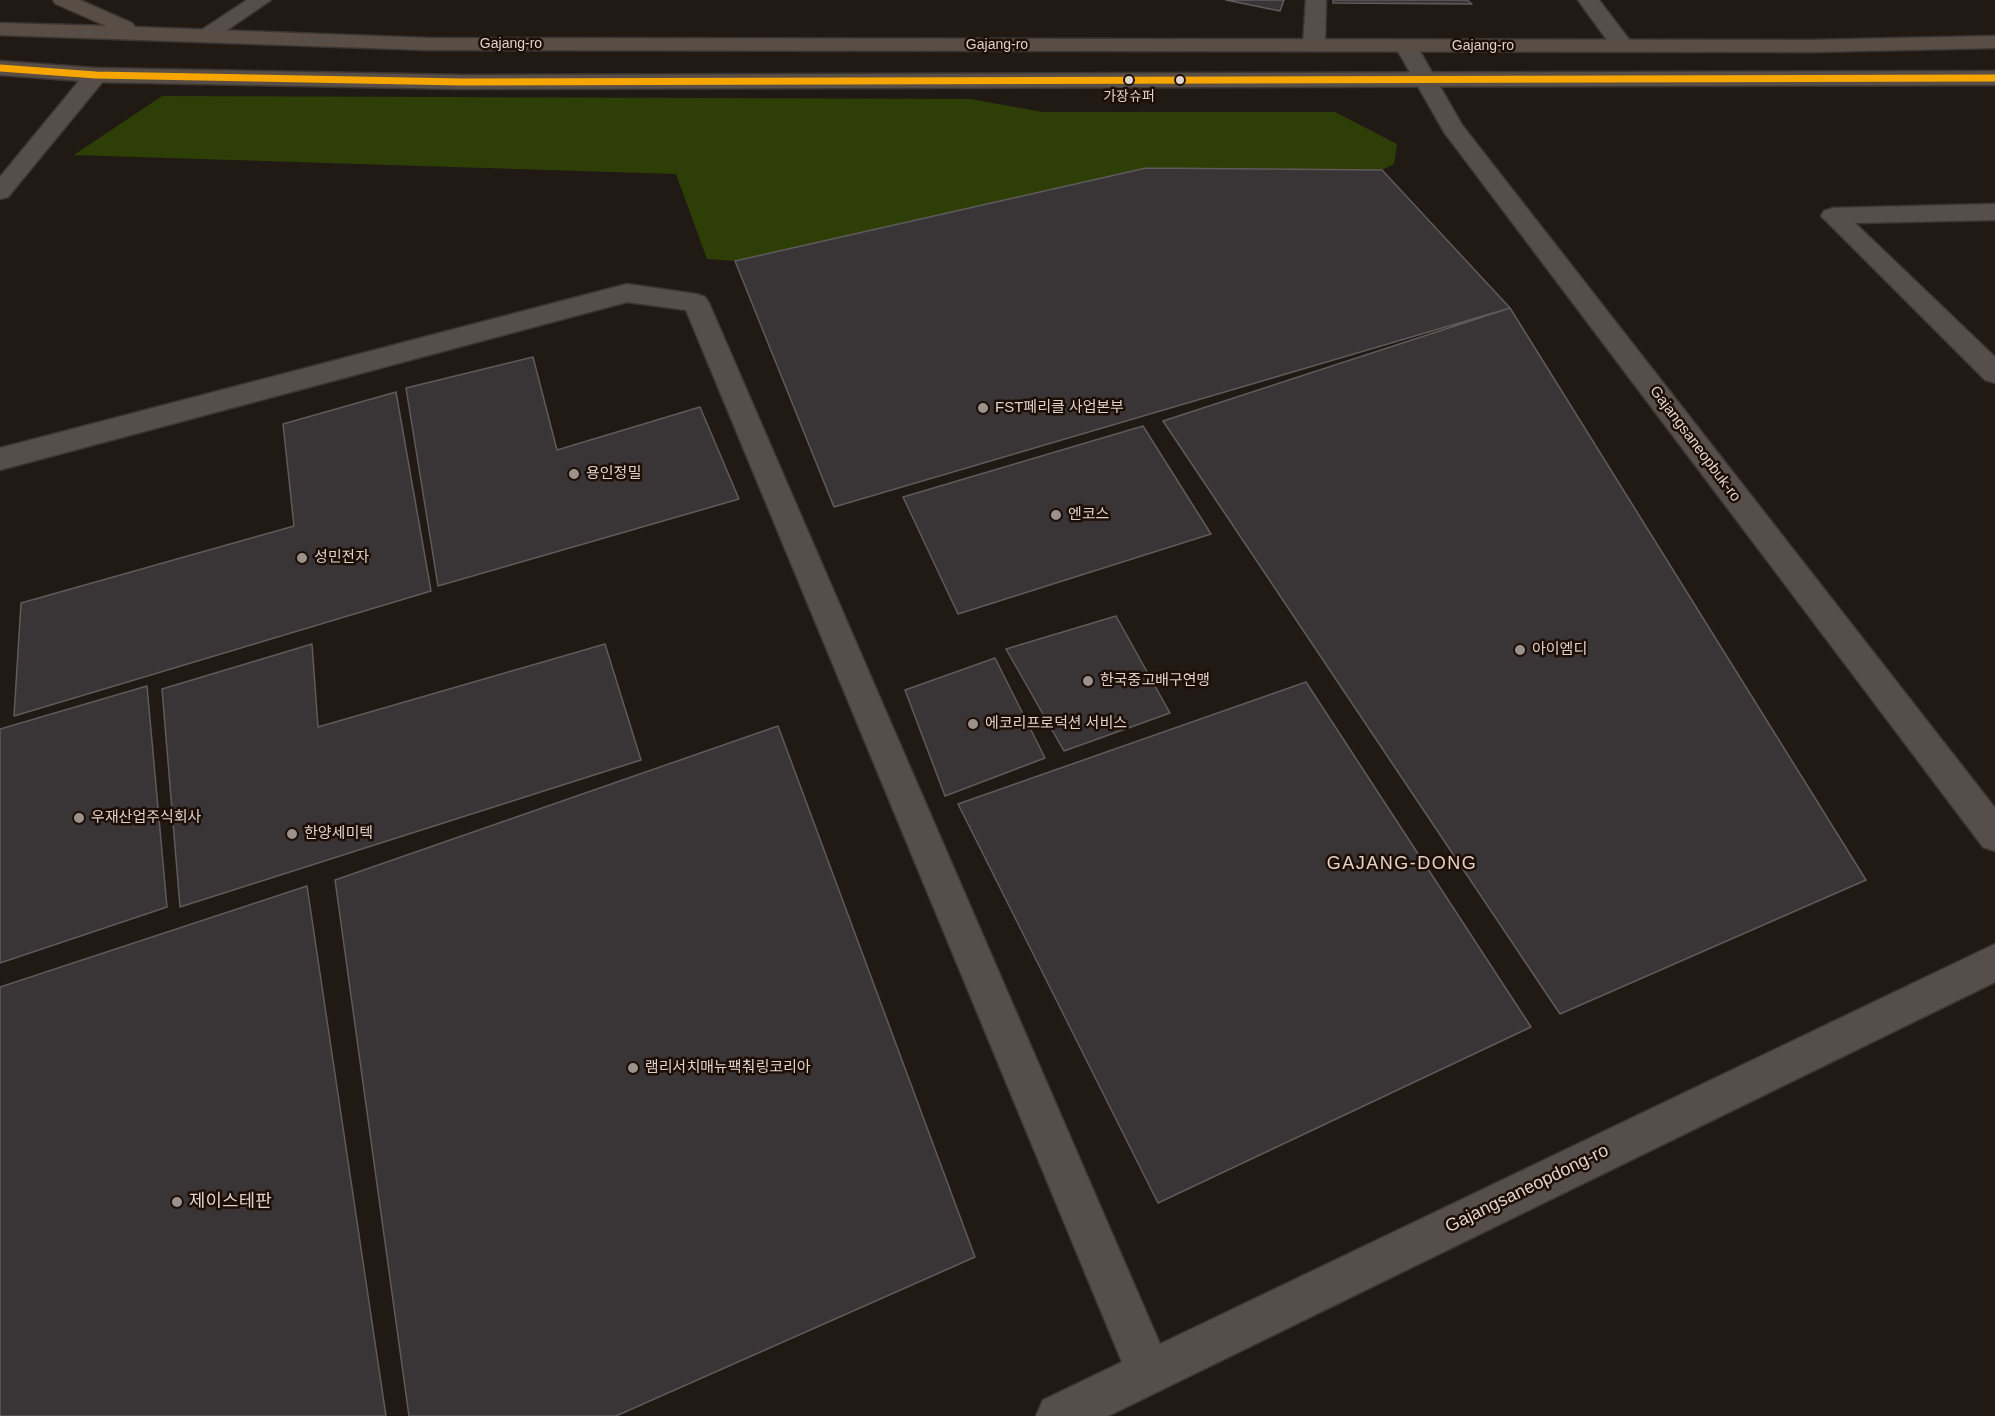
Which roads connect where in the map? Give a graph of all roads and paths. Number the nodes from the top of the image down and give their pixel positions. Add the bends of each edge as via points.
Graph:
1 (63, 0) edge
2 (261, 0) edge
3 (1316, 0) edge
4 (1588, 0) edge
5 (0, 29) edge
6 (146, 36) junction
7 (204, 37) junction
8 (1995, 42) edge
9 (1314, 45) junction
10 (1406, 46) junction
11 (1623, 46) junction
12 (0, 68) edge
13 (96, 75) junction
14 (1995, 78) edge
15 (1424, 80) junction
16 (0, 192) edge
17 (1995, 212) edge
18 (1995, 373) edge
19 (0, 459) edge
20 (1995, 835) edge
21 (1995, 962) edge
22 (1149, 1372) junction
23 (1059, 1416) edge

1 - 6 main road
2 - 7 street
3 - 9 street
4 - 11 street
5 - 6 main road, Gajang-ro
6 - 7 main road, Gajang-ro
7 - 9 main road, Gajang-ro via 440,44
8 - 11 main road, Gajang-ro
9 - 10 main road, Gajang-ro
10 - 11 main road, Gajang-ro
10 - 15 street, Gajangsaneopbuk-ro
12 - 13 main road
13 - 15 main road via 462,82
13 - 16 street
14 - 15 main road
15 - 20 street, Gajangsaneopbuk-ro via 1452,127
17 - 18 street via 1833,216
19 - 22 street via 627,293 696,303
21 - 22 street, Gajangsaneopdong-ro
22 - 23 street, Gajangsaneopdong-ro

